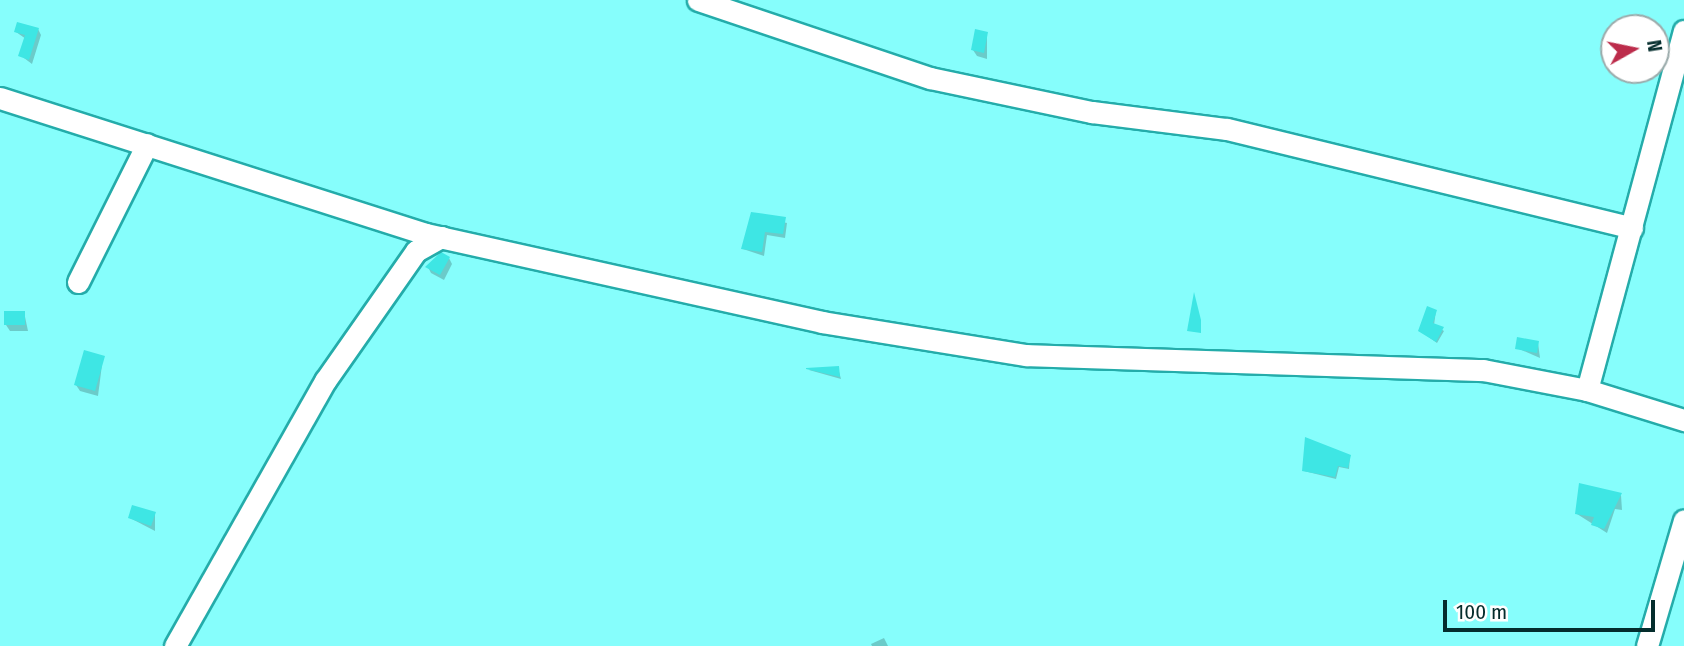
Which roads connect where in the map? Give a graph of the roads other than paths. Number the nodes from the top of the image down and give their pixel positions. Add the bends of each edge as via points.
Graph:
1 (698, 0) edge
2 (1684, 31) edge
3 (0, 98) edge
4 (147, 144) junction
5 (1632, 228) junction
6 (441, 237) junction
7 (78, 282) dead end
8 (1587, 390) junction
9 (1684, 420) edge
10 (1684, 520) edge
11 (175, 646) edge
12 (1647, 646) edge

1 - 5 street via 930,78 1081,110 1227,129
2 - 5 street
3 - 4 street
4 - 6 street
4 - 7 street
5 - 8 street
6 - 8 street via 822,322 1026,355 1483,370
6 - 11 street via 416,251 325,381
8 - 9 street
10 - 12 street

